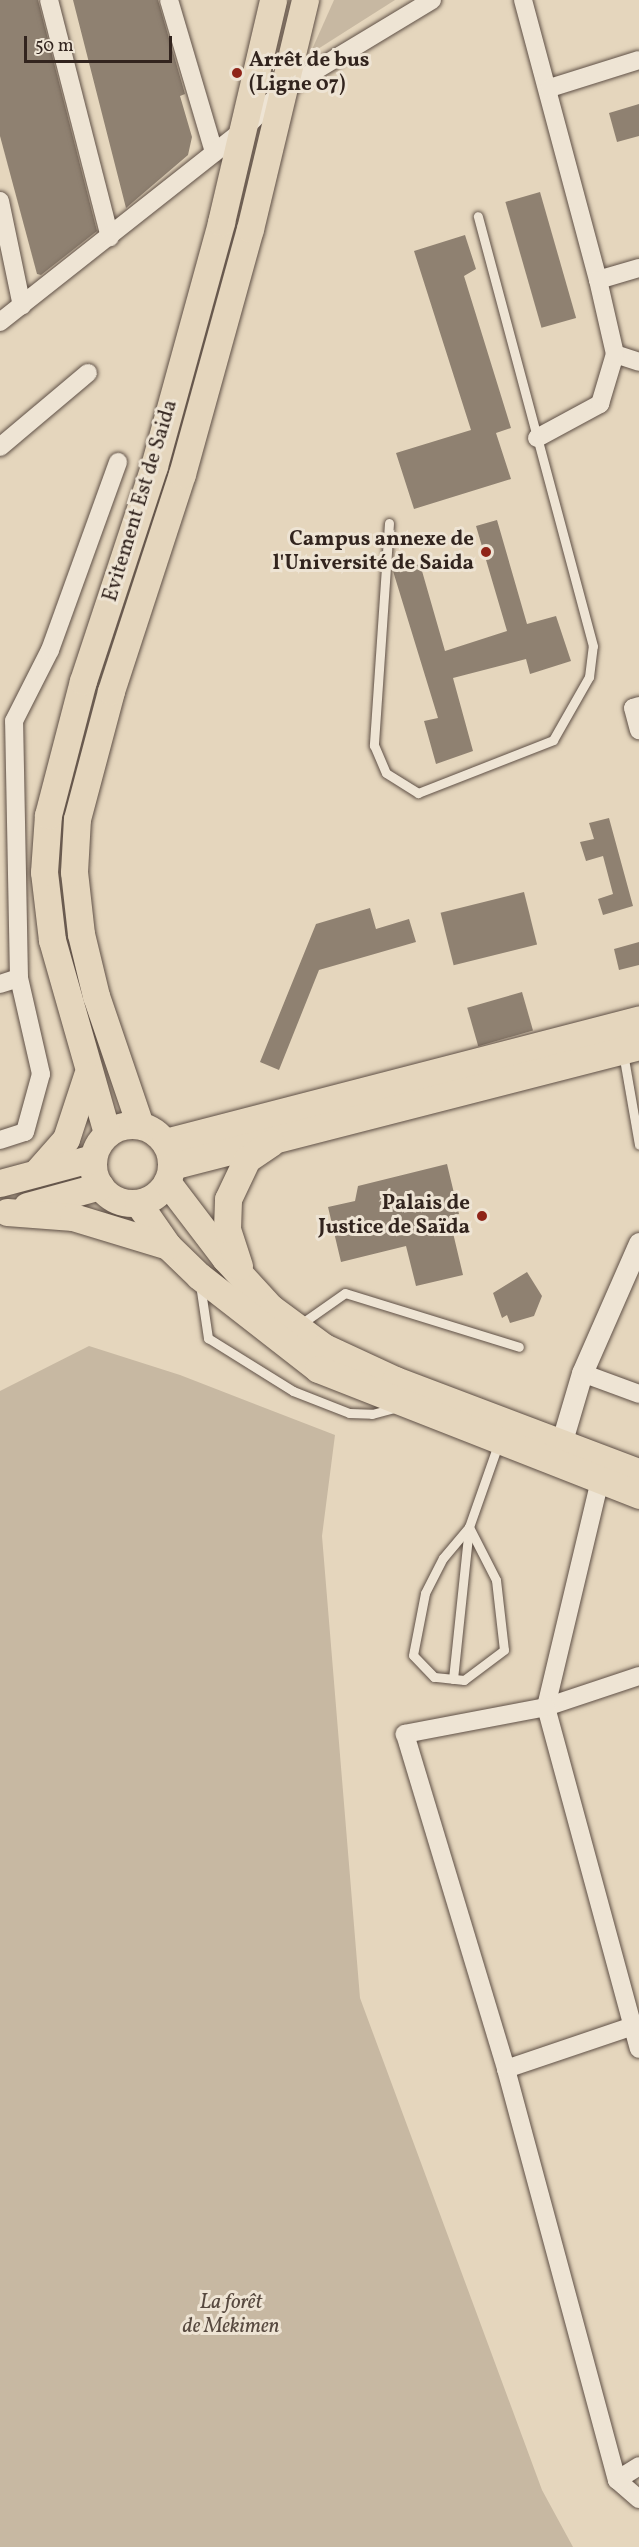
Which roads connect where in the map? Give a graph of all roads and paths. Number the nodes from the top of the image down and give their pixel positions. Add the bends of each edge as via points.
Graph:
1 (49, 0) edge
2 (169, 0) edge
3 (273, 0) edge
4 (305, 0) edge
5 (432, 0) edge
6 (523, 0) edge
7 (639, 60) edge
8 (550, 88) junction
9 (283, 90) junction
10 (243, 129) junction
11 (214, 152) junction
12 (0, 201) edge
13 (478, 216) dead end
14 (110, 237) junction
15 (639, 268) edge
16 (598, 280) junction
17 (22, 306) junction
18 (0, 322) edge
19 (615, 354) junction
20 (639, 362) edge
21 (88, 373) dead end
22 (537, 438) junction
23 (0, 447) edge
24 (118, 462) dead end
25 (389, 523) dead end
26 (639, 706) edge
27 (639, 730) edge
28 (7, 838) edge
29 (20, 978) junction
30 (0, 984) edge
31 (639, 1019) edge
32 (631, 1048) edge
33 (87, 1074) junction
34 (140, 1125) junction
35 (107, 1133) junction
36 (283, 1135) junction
37 (0, 1140) edge
38 (639, 1145) edge
39 (93, 1158) junction
40 (168, 1163) junction
41 (36, 1173) junction
42 (0, 1183) edge
43 (100, 1186) junction
44 (138, 1203) junction
45 (4, 1213) edge
46 (639, 1243) edge
47 (168, 1246) junction
48 (241, 1273) junction
49 (199, 1276) junction
50 (294, 1329) junction
51 (519, 1347) dead end
52 (582, 1373) junction
53 (639, 1394) edge
54 (403, 1405) junction
55 (502, 1431) junction
56 (561, 1444) junction
57 (639, 1472) edge
58 (600, 1480) junction
59 (639, 1495) edge
60 (469, 1527) junction
61 (639, 1676) edge
62 (453, 1679) junction
63 (546, 1707) junction
64 (636, 2025) edge
65 (639, 2049) edge
66 (506, 2069) junction
67 (639, 2466) edge
68 (617, 2480) junction
69 (639, 2499) edge

1 - 14 street
2 - 11 street
3 - 10 main road, Evitement Est de Saida
4 - 9 main road
5 - 9 street
6 - 8 street
7 - 8 street
8 - 16 street
9 - 10 street
9 - 34 main road via 182,474 111,691 77,819 74,872 81,934 96,996
10 - 11 street
10 - 33 main road, Evitement Est de Saida via 154,466 80,692 48,815 44,872 52,940
11 - 14 street
12 - 17 street
13 - 22 lane
14 - 17 street
15 - 16 street
16 - 19 street
17 - 18 street
19 - 20 street
19 - 22 street via 600,404
21 - 23 street
22 - 25 lane via 593,646 589,677 553,740 418,793 386,773 374,745
24 - 28 street via 50,650 14,721
26 - 27 street via 633,708
28 - 29 street
29 - 30 street
29 - 37 street via 41,1074 25,1132
31 - 40 main road
32 - 36 main road
32 - 38 lane
33 - 35 main road, Evitement Est de Saida
33 - 41 main road via 66,1139
34 - 35 main road via 126,1125
34 - 40 main road
35 - 39 main road
36 - 40 main road
36 - 48 main road via 248,1159 232,1185 227,1229
39 - 41 main road
39 - 43 main road
40 - 44 main road via 152,1198
40 - 48 main road
41 - 42 main road
43 - 44 main road via 120,1202
43 - 45 main road
44 - 47 main road
45 - 47 main road via 94,1222
46 - 52 street
47 - 49 main road
48 - 50 main road
49 - 54 main road via 318,1369
49 - 54 lane via 208,1338 293,1391 348,1413 372,1414
50 - 51 lane via 345,1293
50 - 55 main road
52 - 53 street
52 - 56 street
54 - 55 main road
55 - 56 main road
55 - 58 main road
55 - 60 lane
56 - 57 main road
58 - 59 main road
58 - 63 street
60 - 62 lane
60 - 62 lane via 496,1580 504,1650 464,1680
60 - 62 lane via 443,1558 425,1593 413,1655 434,1677
61 - 63 street
63 - 64 street
63 - 66 street via 405,1734
64 - 65 street
64 - 66 street
66 - 68 street
67 - 68 street
68 - 69 street

